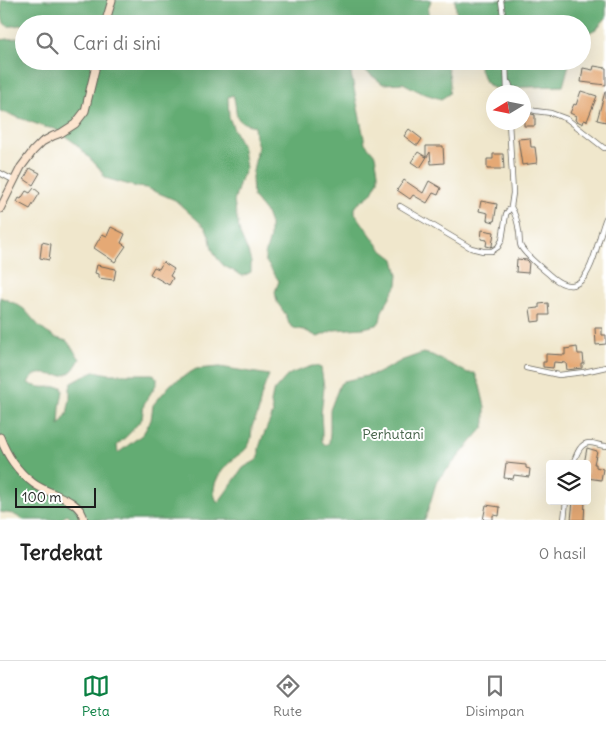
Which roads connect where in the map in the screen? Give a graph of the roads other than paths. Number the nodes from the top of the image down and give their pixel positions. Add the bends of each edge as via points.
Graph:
1 (112, 0) edge
2 (501, 0) edge
3 (108, 15) edge
4 (503, 15) edge
5 (95, 70) edge
6 (506, 72) joint
7 (507, 85) edge
8 (510, 85) edge
9 (531, 110) edge
10 (509, 130) edge
11 (606, 148) edge
12 (0, 173) edge
13 (13, 180) junction
14 (400, 206) dead end
15 (511, 207) junction
16 (0, 209) edge
17 (606, 219) edge
18 (606, 367) edge
19 (526, 368) dead end
20 (0, 437) edge
21 (606, 446) edge
22 (575, 460) edge
23 (566, 505) edge
24 (84, 520) edge
25 (564, 520) edge

1 - 3 main road
2 - 4 street
5 - 13 main road via 85,111 76,124 42,142
6 - 7 street
6 - 8 street
9 - 11 street via 567,118
10 - 15 street
12 - 13 street
13 - 16 main road
14 - 15 street via 471,248 483,251 498,247 506,214
15 - 17 street via 518,221 520,245 525,252 559,283 571,285 581,282 586,276
18 - 19 street via 560,375
20 - 24 main road via 14,465 32,483 74,504 82,511
21 - 22 street via 584,444
23 - 25 street

